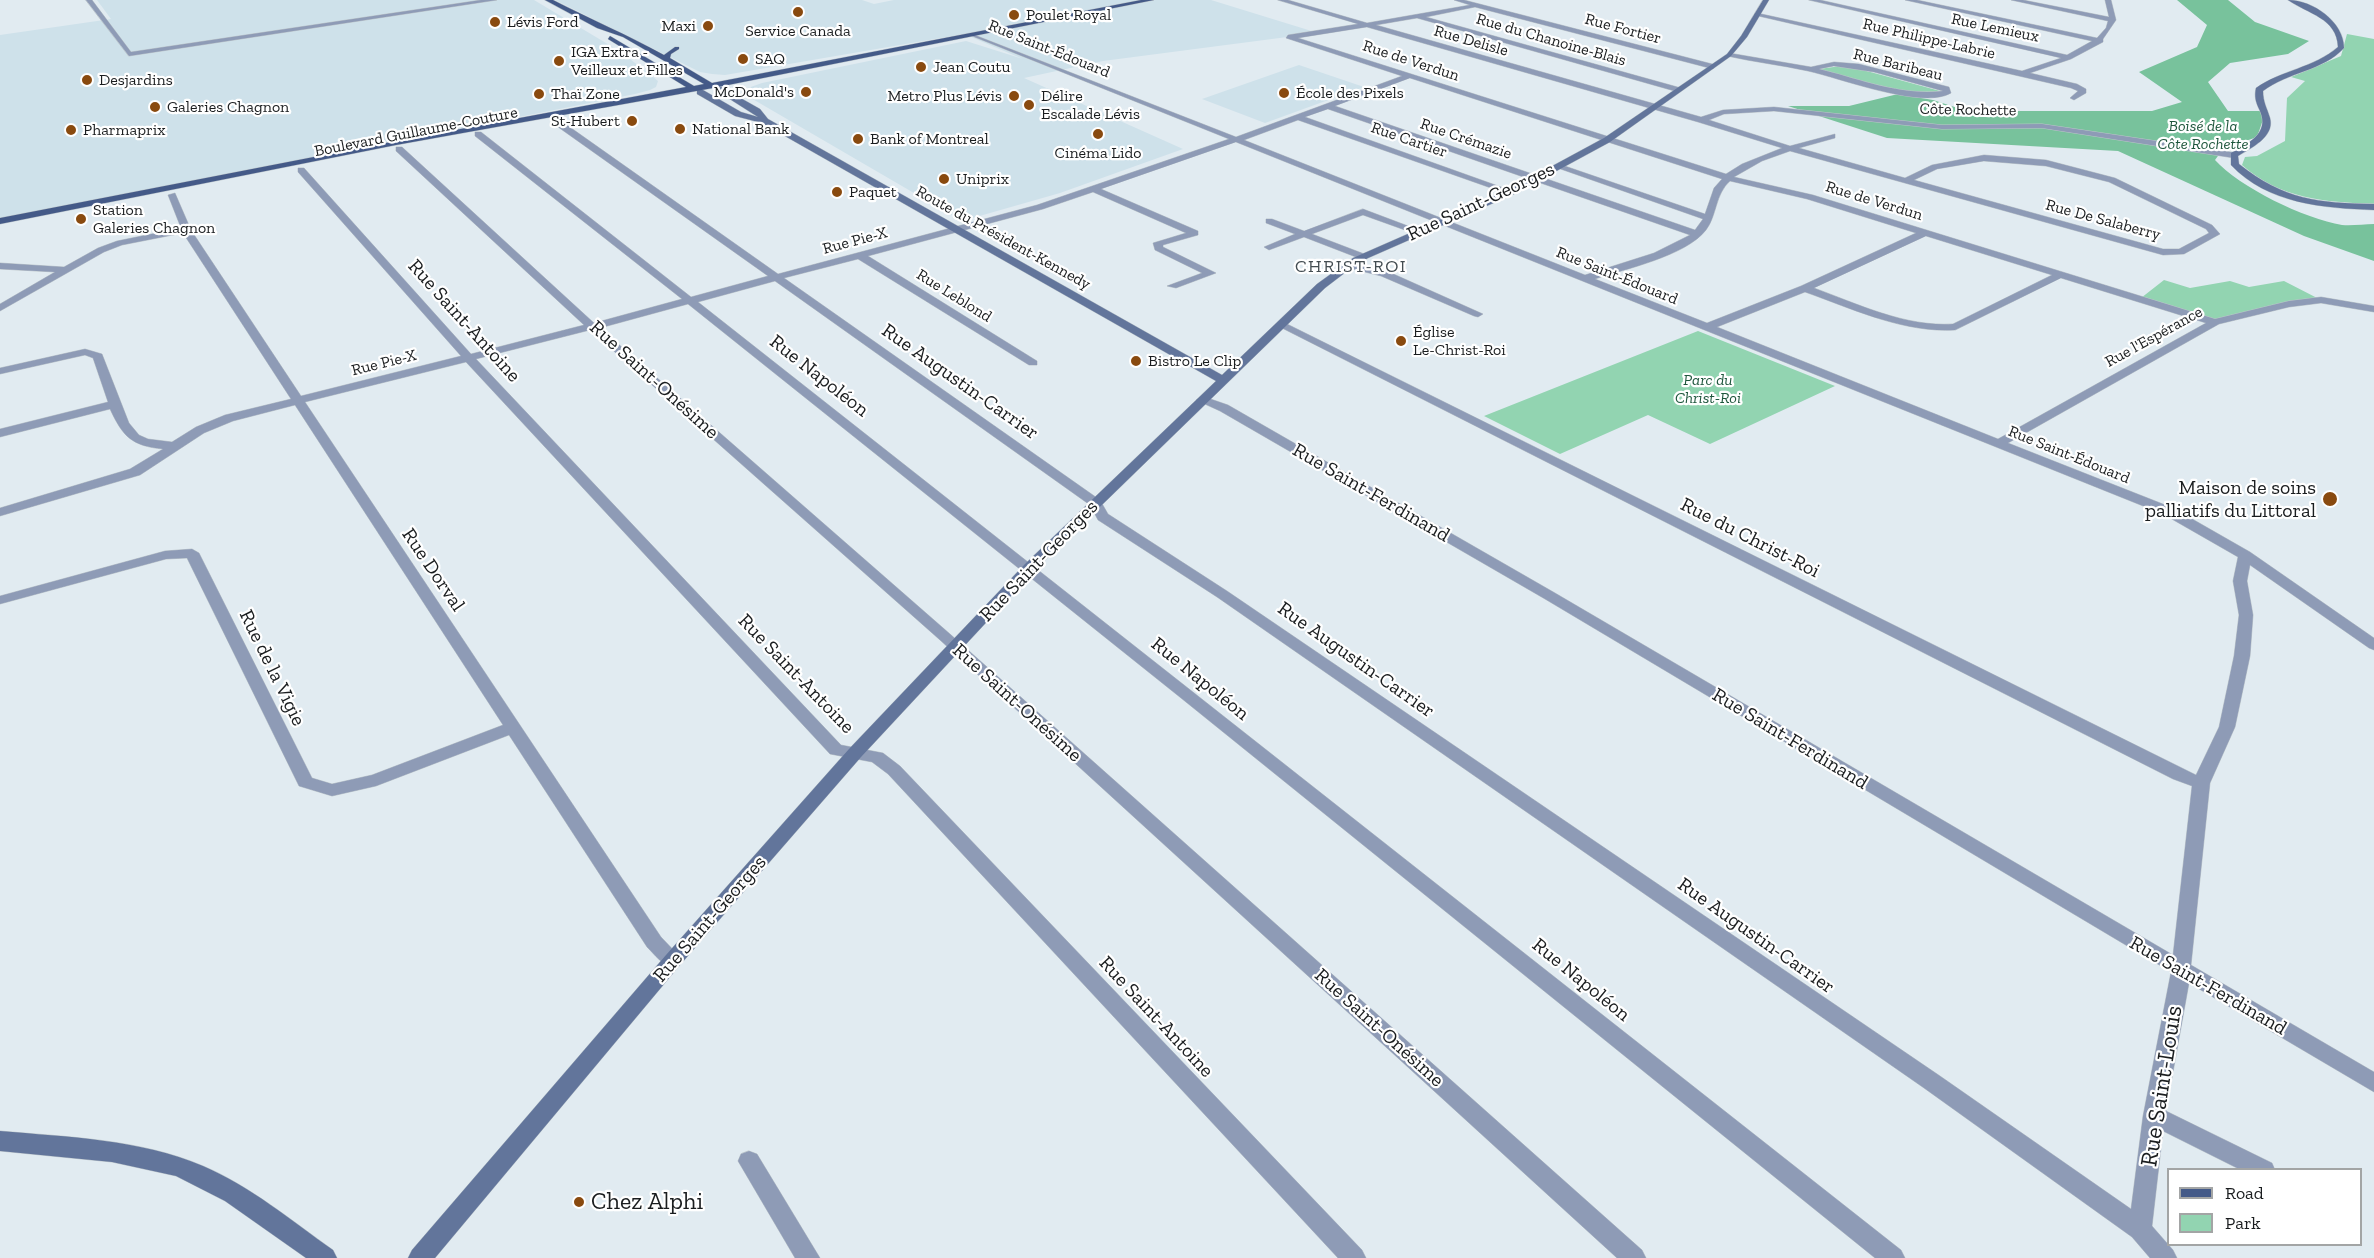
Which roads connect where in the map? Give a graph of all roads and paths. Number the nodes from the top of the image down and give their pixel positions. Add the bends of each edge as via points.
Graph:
1 (89, 0) edge
2 (494, 0) edge
3 (548, 0) edge
4 (1151, 0) edge
5 (1281, 0) edge
6 (1457, 0) edge
7 (1766, 0) edge
8 (1812, 0) edge
9 (1908, 0) edge
10 (2014, 0) edge
11 (2109, 0) edge
12 (2291, 0) edge
13 (1478, 6) junction
14 (1757, 15) junction
15 (1416, 16) junction
16 (2113, 20) junction
17 (1364, 24) junction
18 (599, 27) junction
19 (974, 35) junction
20 (2101, 41) junction
21 (677, 48) dead end
22 (1729, 55) junction
23 (2067, 57) junction
24 (666, 59) junction
25 (837, 62) junction
26 (1713, 67) junction
27 (1811, 69) junction
28 (2022, 74) junction
29 (1408, 75) junction
30 (710, 84) junction
31 (691, 88) junction
32 (718, 88) junction
33 (1678, 90) junction
34 (700, 92) junction
35 (2074, 98) dead end
36 (1328, 106) junction
37 (1654, 107) junction
38 (1524, 113) junction
39 (1298, 117) junction
40 (554, 120) junction
41 (1701, 120) junction
42 (765, 122) junction
43 (478, 134) junction
44 (1560, 134) dead end
45 (1832, 136) dead end
46 (1235, 140) junction
47 (1607, 140) junction
48 (1580, 141) dead end
49 (1595, 146) junction
50 (399, 149) junction
51 (1793, 149) junction
52 (2234, 155) junction
53 (1556, 166) junction
54 (301, 170) junction
55 (1729, 178) junction
56 (1534, 179) junction
57 (1905, 181) junction
58 (1092, 188) junction
59 (1511, 192) junction
60 (172, 195) junction
61 (2374, 207) edge
62 (1709, 218) junction
63 (0, 221) edge
64 (1269, 221) dead end
65 (1440, 222) junction
66 (0, 230) edge
67 (186, 230) junction
68 (957, 230) junction
69 (1419, 232) junction
70 (1926, 232) junction
71 (1304, 234) junction
72 (1697, 234) junction
73 (1269, 248) dead end
74 (859, 255) junction
75 (1364, 257) junction
76 (1349, 265) junction
77 (0, 266) edge
78 (66, 270) junction
79 (2061, 274) junction
80 (776, 277) junction
81 (1584, 279) junction
82 (1172, 286) dead end
83 (1805, 288) junction
84 (689, 300) junction
85 (0, 308) edge
86 (2374, 309) edge
87 (1478, 314) dead end
88 (2215, 322) junction
89 (594, 326) junction
90 (1283, 326) junction
91 (1706, 328) junction
92 (467, 357) junction
93 (1033, 363) dead end
94 (0, 371) edge
95 (1225, 381) junction
96 (1202, 400) junction
97 (298, 401) junction
98 (114, 404) junction
99 (0, 434) edge
100 (1999, 443) junction
101 (172, 446) junction
102 (1095, 503) junction
103 (0, 512) edge
104 (2245, 555) junction
105 (1030, 567) junction
106 (0, 600) edge
107 (2374, 645) edge
108 (956, 648) junction
109 (513, 727) junction
110 (855, 753) junction
111 (2201, 783) junction
112 (673, 960) junction
113 (2181, 970) junction
114 (2374, 1083) edge
115 (2154, 1116) junction
116 (0, 1141) edge
117 (749, 1161) dead end
118 (2260, 1168) edge
119 (2140, 1229) junction
120 (325, 1258) edge
121 (420, 1258) edge
122 (808, 1258) edge
123 (1354, 1258) edge
124 (1634, 1258) edge
125 (1893, 1258) edge
126 (2165, 1258) edge

1 - 2 street via 129,54
3 - 18 main road, Route du Président-Kennedy
4 - 19 main road, Boulevard Guillaume-Couture
5 - 17 street, Rue Delisle
6 - 13 street, Rue Fortier
7 - 14 street, Rue Saint-Georges
8 - 23 street, Rue Lemieux
9 - 20 street
10 - 16 street
11 - 16 street
12 - 52 street via 2334,25 2342,39 2341,48 2259,90 2258,104 2267,119 2266,130 2256,142
13 - 15 street
13 - 26 street, Rue Fortier
14 - 22 street, Rue Saint-Georges
14 - 28 street, Rue Philippe-Labrie
15 - 17 street
15 - 33 street, Rue du Chanoine-Blais
16 - 20 street
17 - 29 street, Rue de Verdun via 1288,37
17 - 37 street, Rue Delisle
18 - 24 main road, Route du Président-Kennedy via 625,36
18 - 31 main road, Route du Président-Kennedy via 597,30
19 - 25 main road, Boulevard Guillaume-Couture
19 - 46 street, Rue Saint-Édouard
20 - 23 street
21 - 24 main road
22 - 26 street, Rue Saint-Georges
22 - 27 street, Rue Baribeau
23 - 28 street
24 - 30 main road, Route du Président-Kennedy
25 - 30 main road, Boulevard Guillaume-Couture
25 - 32 main road, Boulevard Guillaume-Couture
26 - 33 street, Rue Saint-Georges
27 - 27 street, Rue Baribeau via 1905,93 1947,93 1856,66 1832,64
28 - 35 street, Rue Philippe-Labrie via 2083,91
29 - 36 street, Rue Pie-X
29 - 38 street, Rue de Verdun
30 - 31 main road, Boulevard Guillaume-Couture
30 - 32 main road, Route du Président-Kennedy
31 - 34 main road, Route du Président-Kennedy
31 - 63 main road, Boulevard Guillaume-Couture
32 - 34 main road, Boulevard Guillaume-Couture
32 - 42 street, Route du Président-Kennedy via 757,111
33 - 37 street, Rue Saint-Georges
34 - 40 main road, Boulevard Guillaume-Couture
34 - 42 street, Route du Président-Kennedy via 738,114
36 - 39 street, Rue Pie-X
36 - 56 street, Rue Crémazie
37 - 41 street, Rue De Salaberry
37 - 47 street, Rue Saint-Georges
38 - 44 street, Rue de Verdun via 1531,125
38 - 47 street, Rue de Verdun
39 - 46 street, Rue Pie-X
39 - 59 street, Rue Cartier
40 - 43 main road, Boulevard Guillaume-Couture
40 - 80 street, Rue Augustin-Carrier
41 - 51 street, Rue De Salaberry
41 - 52 street, Côte Rochette via 1723,112 1774,109 1931,126 2042,126
42 - 68 street, Route du Président-Kennedy
43 - 50 main road, Boulevard Guillaume-Couture
43 - 84 street, Rue Napoléon
45 - 51 street
46 - 58 street, Rue Pie-X
46 - 65 street, Rue Saint-Édouard
47 - 49 street, Rue Saint-Georges
47 - 55 street, Rue de Verdun
48 - 49 street
49 - 53 street, Rue Saint-Georges
50 - 54 main road, Boulevard Guillaume-Couture
50 - 89 street, Rue Saint-Onésime
51 - 55 street via 1732,172
51 - 57 street, Rue De Salaberry
52 - 61 street via 2235,165 2278,193 2316,203
53 - 56 street, Rue Saint-Georges
53 - 62 street
54 - 60 main road, Boulevard Guillaume-Couture
54 - 92 street, Rue Saint-Antoine
55 - 62 street via 1722,183
55 - 70 street, Rue de Verdun via 1810,197
56 - 59 street, Rue Saint-Georges
56 - 72 street, Rue Crémazie
57 - 57 street, Rue De Salaberry via 1935,167 1984,158 2011,160 2146,197 2209,227 2215,234 2181,252 2163,252
58 - 68 street, Rue Pie-X
58 - 82 street via 1195,233 1158,243 1158,248 1211,273
59 - 65 street, Rue Saint-Georges
60 - 66 main road, Boulevard Guillaume-Couture
60 - 67 street, Rue Dorval
62 - 72 street
64 - 71 street
65 - 69 street, Rue Saint-Georges
65 - 81 street, Rue Saint-Édouard
67 - 78 street via 120,243
67 - 97 street, Rue Dorval
68 - 74 street, Rue Pie-X
68 - 95 street, Route du Président-Kennedy
69 - 71 street via 1363,212
69 - 75 street, Rue Saint-Georges
70 - 79 street, Rue de Verdun
70 - 83 street
71 - 73 street
71 - 75 street
72 - 81 street via 1676,246
74 - 80 street, Rue Pie-X
74 - 93 street, Rue Leblond
75 - 76 street, Rue Saint-Georges
76 - 87 street via 1385,274
76 - 90 street, Rue Saint-Georges via 1321,286
77 - 78 street
78 - 85 street
79 - 83 street via 1942,330
79 - 88 street, Rue de Verdun
80 - 84 street, Rue Pie-X
80 - 102 street, Rue Augustin-Carrier
81 - 91 street, Rue Saint-Édouard
83 - 91 street
84 - 89 street, Rue Pie-X
84 - 105 street, Rue Napoléon
86 - 88 street, Rue l'Espérance via 2321,300
88 - 100 street, Rue l'Espérance
89 - 92 street, Rue Pie-X
89 - 108 street, Rue Saint-Onésime
90 - 95 street, Rue Saint-Georges
90 - 111 street, Rue du Christ-Roi via 2158,765
91 - 100 street, Rue Saint-Édouard
92 - 97 street, Rue Pie-X
92 - 110 street, Rue Saint-Antoine via 836,750
94 - 98 street via 85,352 98,356
95 - 96 street, Rue Saint-Georges
96 - 102 street, Rue Saint-Georges
96 - 113 street, Rue Saint-Ferdinand via 1224,408 1550,596
97 - 101 street via 229,418
97 - 109 street, Rue Dorval
98 - 99 street
98 - 101 street via 133,437
100 - 104 street, Rue Saint-Édouard via 2168,511
101 - 103 street via 135,472
102 - 105 street, Rue Saint-Georges
102 - 119 street, Rue Augustin-Carrier via 1103,517 1241,607
104 - 107 street, Rue Saint-Édouard
104 - 111 street, Rue Saint-Louis via 2240,580 2246,615 2242,657 2227,727
105 - 108 street, Rue Saint-Georges
105 - 125 street, Rue Napoléon
106 - 109 street, Rue de la Vigie via 165,555 192,553 305,782 332,790 376,780
108 - 110 street, Rue Saint-Georges
108 - 124 street, Rue Saint-Onésime
109 - 112 street, Rue Dorval via 654,942
110 - 112 street, Rue Saint-Georges
110 - 123 street, Rue Saint-Antoine via 877,757 894,770
111 - 113 street, Rue Saint-Louis
112 - 121 street, Rue Saint-Georges
113 - 114 street, Rue Saint-Ferdinand
113 - 115 street, Rue Saint-Louis
115 - 118 street
115 - 119 street, Rue Saint-Louis
116 - 120 street via 66,1146 178,1167 236,1197
117 - 122 street
119 - 126 street

